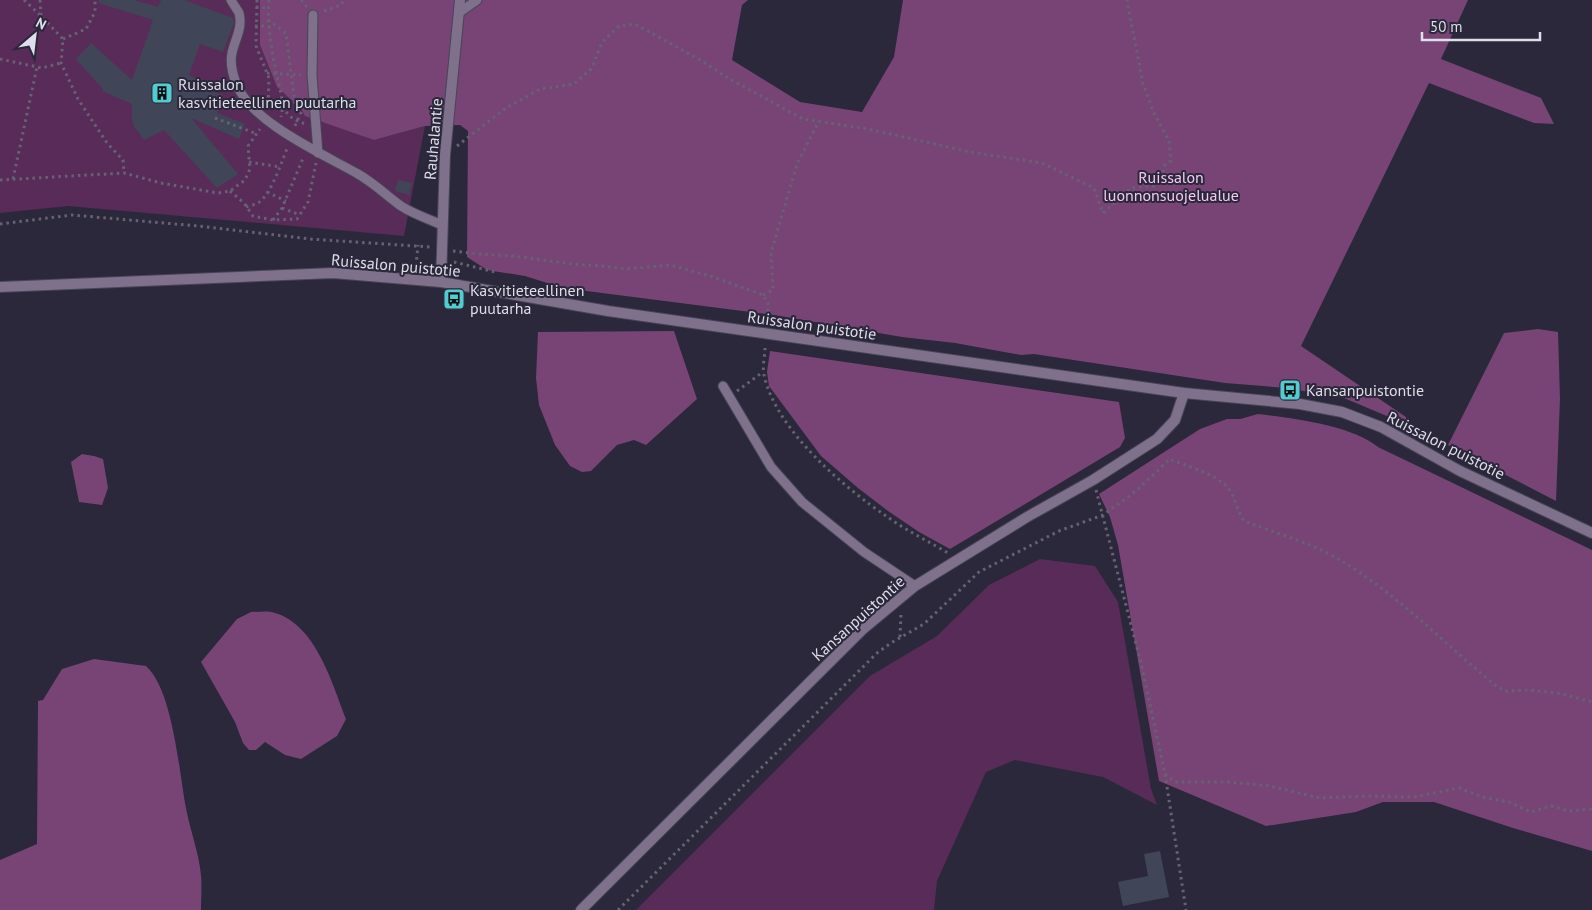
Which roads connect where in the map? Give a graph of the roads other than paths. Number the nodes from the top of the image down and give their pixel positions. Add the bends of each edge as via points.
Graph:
1 (231, 0) edge
2 (460, 0) edge
3 (477, 0) edge
4 (460, 12) junction
5 (313, 15) road end
6 (318, 153) junction
7 (442, 225) junction
8 (441, 282) junction
9 (0, 287) edge
10 (723, 386) dead end
11 (1184, 393) junction
12 (1592, 533) edge
13 (915, 586) junction
14 (581, 910) edge

1 - 6 lane via 239,13 240,30 232,55 236,83 244,99 267,120
2 - 4 street, Rauhalantie
3 - 4 lane
4 - 7 street, Rauhalantie via 445,155
5 - 6 lane via 312,75
6 - 7 lane via 360,175 403,207
7 - 8 street, Rauhalantie
8 - 9 street, Ruissalon puistotie via 333,273
8 - 11 street, Ruissalon puistotie via 608,311
10 - 13 lane via 771,467 802,502 864,552
11 - 12 street, Ruissalon puistotie via 1300,404 1342,412 1381,427 1460,471
11 - 13 street, Kansanpuistontie via 1175,420 1157,439
13 - 14 street, Kansanpuistontie via 862,630

